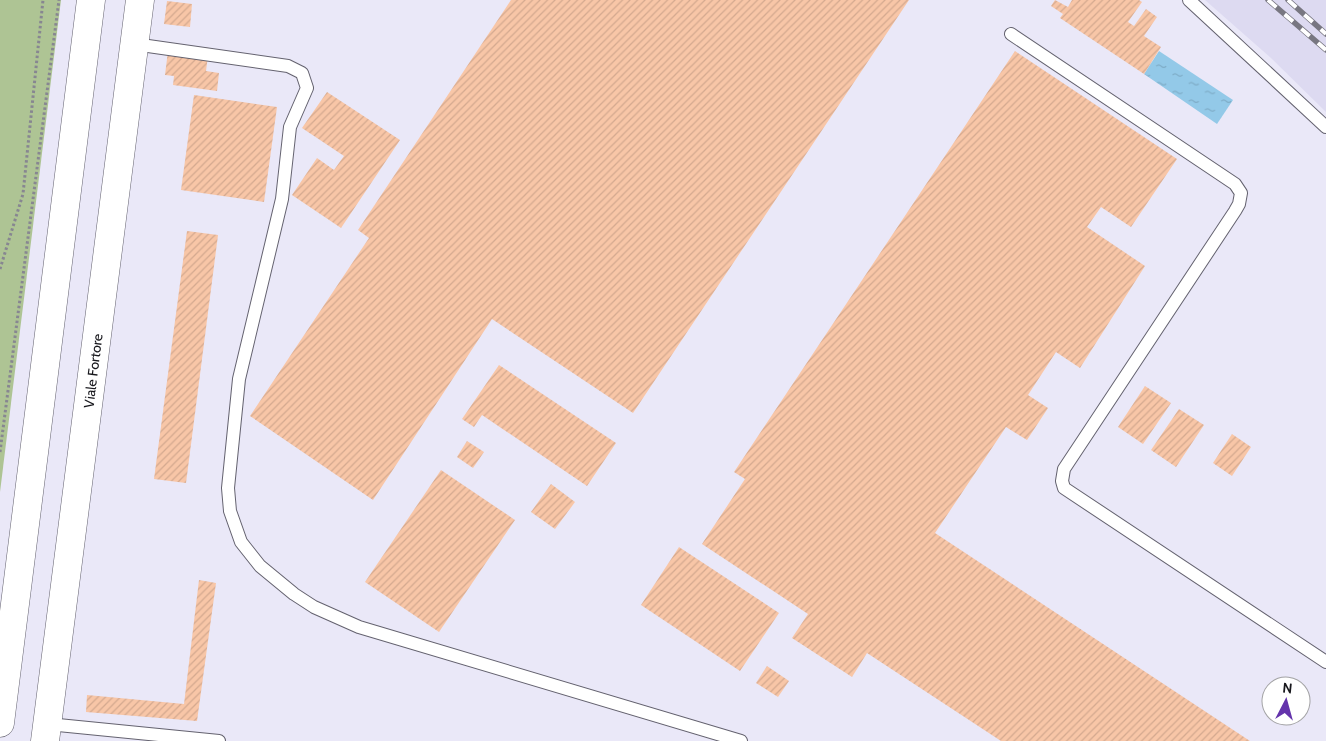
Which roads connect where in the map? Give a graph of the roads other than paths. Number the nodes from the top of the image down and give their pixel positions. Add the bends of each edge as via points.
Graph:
1 (91, 0) edge
2 (140, 0) edge
3 (1189, 0) edge
4 (1011, 34) dead end
5 (134, 44) junction
6 (1326, 127) edge
7 (1326, 662) edge
8 (0, 723) edge
9 (46, 733) edge
10 (219, 741) edge
11 (741, 741) edge

1 - 8 main road
2 - 5 main road, Viale Fortore
3 - 6 lane
4 - 7 lane via 1235,184 1241,193 1239,204 1064,469 1064,488
5 - 9 main road, Viale Fortore
5 - 11 lane via 288,66 302,73 307,88 290,127 282,199 239,379 228,488 234,525 250,556 294,594 314,607 359,627
9 - 10 lane

